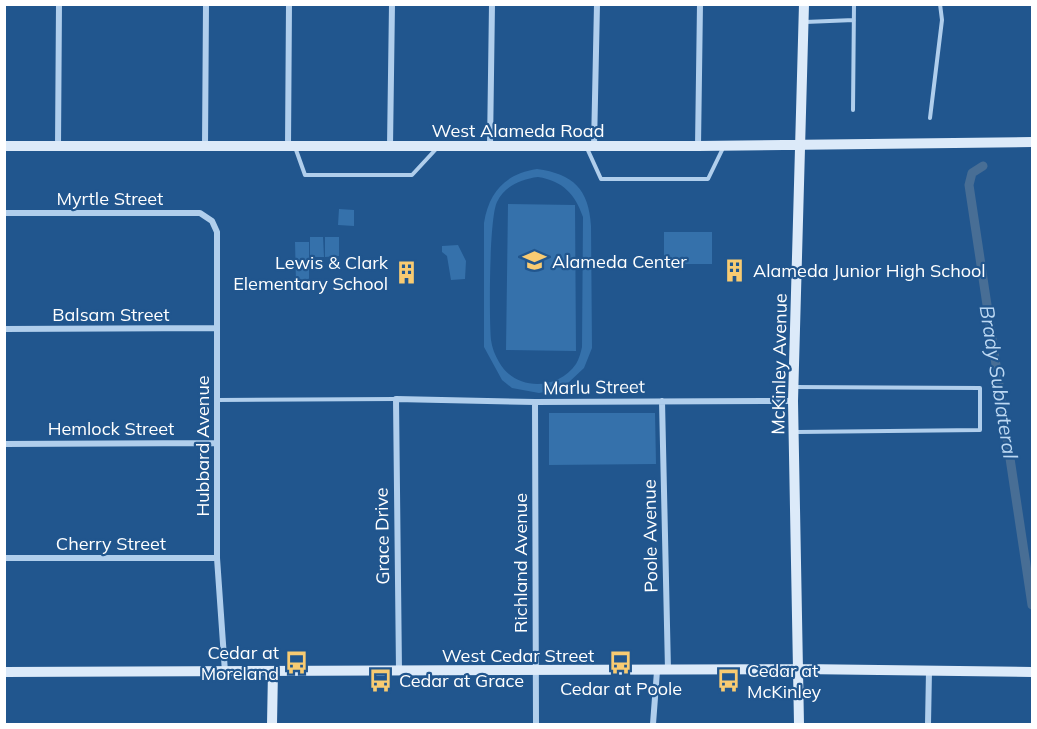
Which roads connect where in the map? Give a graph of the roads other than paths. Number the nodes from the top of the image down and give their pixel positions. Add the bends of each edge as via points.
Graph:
1 (59, 4) edge
2 (206, 4) edge
3 (289, 4) edge
4 (392, 4) edge
5 (492, 4) edge
6 (597, 4) edge
7 (700, 4) edge
8 (804, 4) edge
9 (854, 4) edge
10 (940, 4) edge
11 (854, 20) junction
12 (804, 22) junction
13 (853, 110) dead end
14 (930, 118) dead end
15 (1032, 142) edge
16 (801, 145) junction
17 (4, 146) edge
18 (58, 146) junction
19 (205, 146) junction
20 (292, 146) junction
21 (390, 146) junction
22 (438, 146) junction
23 (490, 146) junction
24 (590, 146) junction
25 (698, 146) junction
26 (725, 146) junction
27 (4, 213) edge
28 (212, 221) joint
29 (217, 328) junction
30 (4, 329) edge
31 (793, 387) junction
32 (396, 399) junction
33 (217, 400) junction
34 (662, 401) junction
35 (793, 401) junction
36 (535, 402) junction
37 (793, 432) junction
38 (217, 443) junction
39 (4, 444) edge
40 (4, 558) edge
41 (217, 558) junction
42 (800, 669) junction
43 (662, 670) junction
44 (273, 671) junction
45 (399, 671) junction
46 (536, 671) junction
47 (928, 671) junction
48 (4, 672) edge
49 (225, 672) junction
50 (1032, 672) edge
51 (272, 724) edge
52 (536, 724) edge
53 (653, 724) edge
54 (799, 724) edge
55 (928, 724) edge

1 - 18 street
2 - 19 street
3 - 20 street
4 - 21 street
5 - 23 street
6 - 24 street
7 - 25 street
8 - 12 street, McKinley Avenue
9 - 11 lane
10 - 14 lane via 942,20
11 - 12 lane
11 - 13 lane
12 - 16 street, McKinley Avenue
15 - 16 street, West Alameda Road
16 - 26 street, West Alameda Road
16 - 31 street, McKinley Avenue
17 - 18 street, West Alameda Road
18 - 19 street, West Alameda Road
19 - 20 street, West Alameda Road
20 - 21 street, West Alameda Road
20 - 22 lane via 306,175 412,175
21 - 22 street, West Alameda Road
22 - 23 street, West Alameda Road
23 - 24 street, West Alameda Road
24 - 25 street, West Alameda Road
24 - 26 lane via 601,179 708,179
25 - 26 street, West Alameda Road
27 - 28 street, Myrtle Street via 200,213
28 - 29 street, Hubbard Avenue via 217,232
29 - 30 street, Balsam Street
29 - 33 street, Hubbard Avenue
31 - 35 street, McKinley Avenue
31 - 37 lane via 981,388 980,430
32 - 33 lane
32 - 36 street, Marlu Street
32 - 45 street, Grace Drive
33 - 38 street, Hubbard Avenue
34 - 35 street, Marlu Street
34 - 36 street, Marlu Street
34 - 43 street, Poole Avenue
35 - 37 street, McKinley Avenue
36 - 46 street, Richland Avenue
37 - 42 street, McKinley Avenue
38 - 39 street, Hemlock Street
38 - 41 street, Hubbard Avenue
40 - 41 street, Cherry Street
41 - 49 street, Hubbard Avenue
42 - 43 street, West Cedar Street
42 - 47 street, West Cedar Street
42 - 54 street, McKinley Avenue
43 - 46 street, West Cedar Street
43 - 53 street, Poole Avenue
44 - 45 street, West Cedar Street
44 - 49 street, West Cedar Street
44 - 51 street
45 - 46 street, West Cedar Street
46 - 52 street, Richland Avenue
47 - 50 street, West Cedar Street
47 - 55 street
48 - 49 street, West Cedar Street

